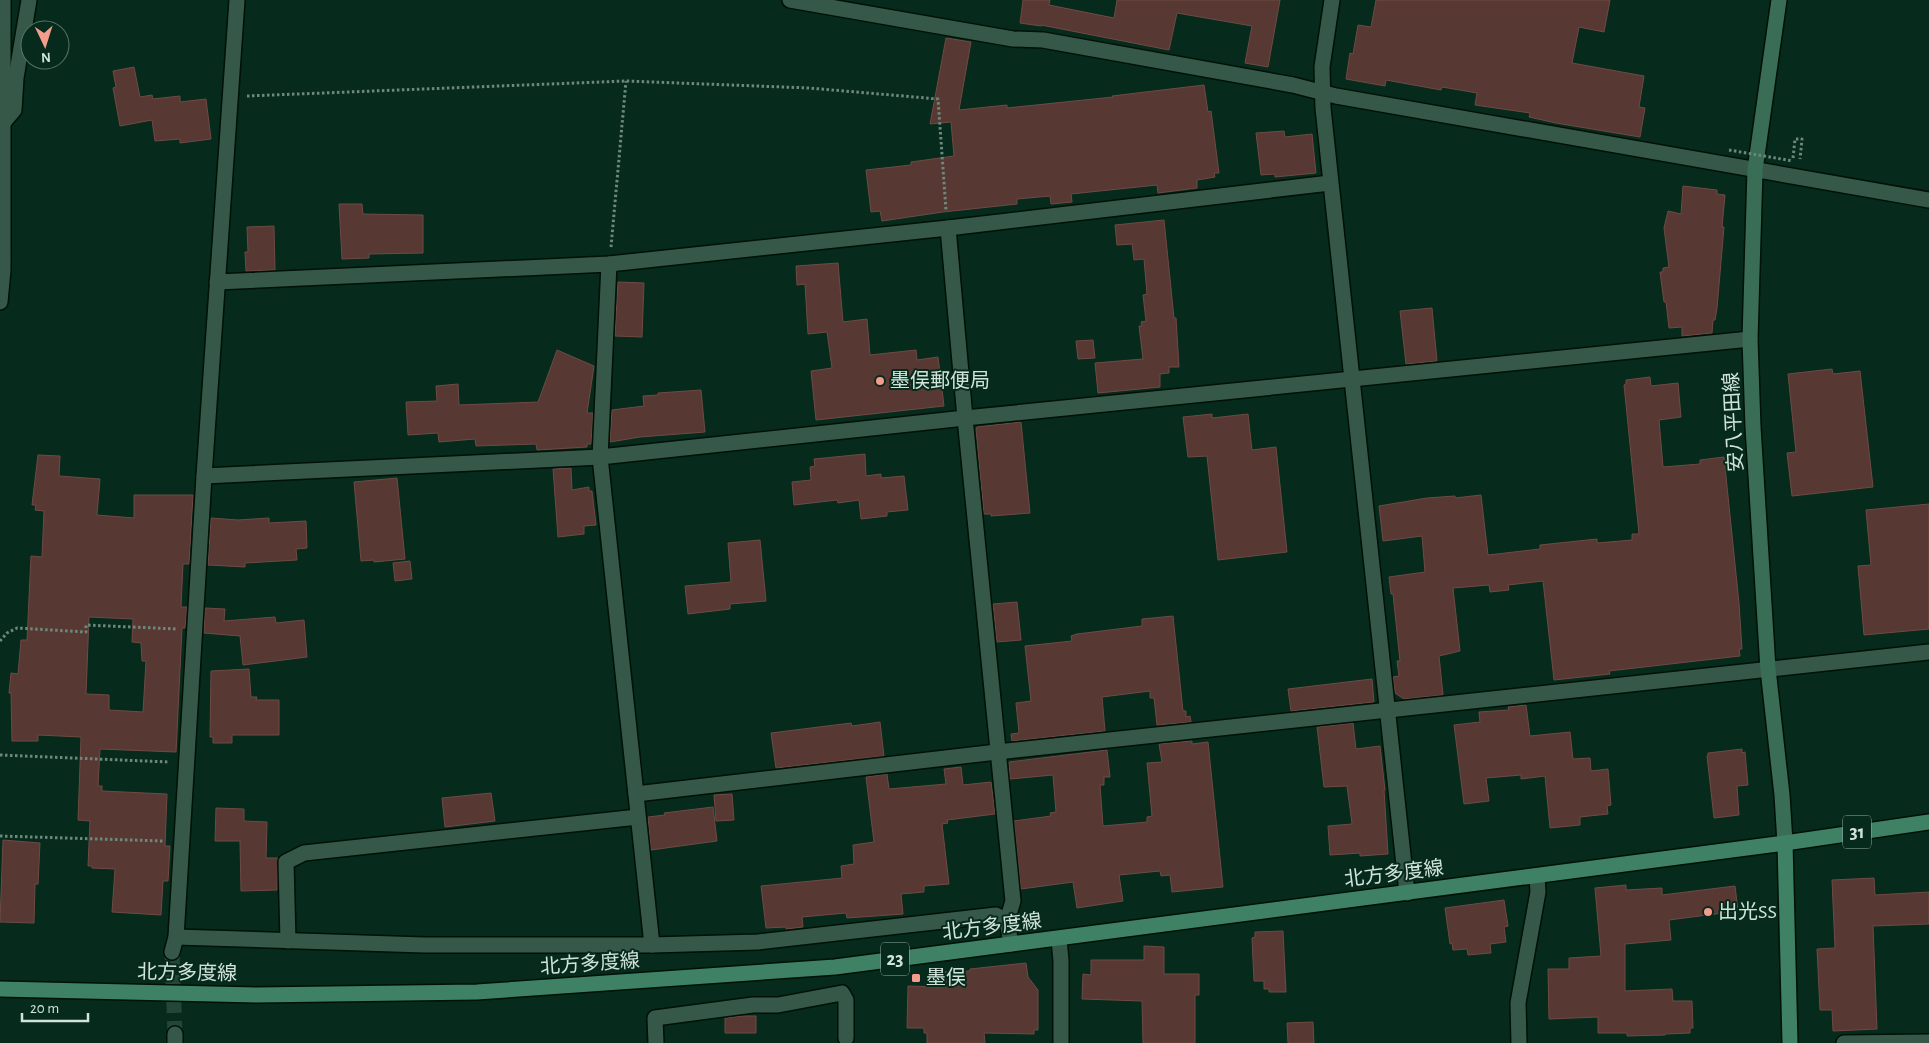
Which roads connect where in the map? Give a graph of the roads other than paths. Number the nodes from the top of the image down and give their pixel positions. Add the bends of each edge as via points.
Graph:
1 (3, 0) edge
2 (29, 0) edge
3 (237, 0) edge
4 (790, 0) edge
5 (1332, 0) edge
6 (1779, 0) edge
7 (1322, 92) junction
8 (3, 123) junction
9 (1755, 170) junction
10 (1330, 183) junction
11 (1929, 200) edge
12 (948, 228) junction
13 (610, 264) junction
14 (217, 282) junction
15 (0, 302) edge
16 (1750, 339) junction
17 (1352, 378) junction
18 (965, 418) junction
19 (600, 457) junction
20 (204, 476) junction
21 (1929, 652) edge
22 (1768, 669) junction
23 (1387, 710) junction
24 (997, 752) junction
25 (636, 794) junction
26 (638, 817) junction
27 (1929, 822) edge
28 (1785, 843) junction
29 (1537, 876) junction
30 (1407, 893) junction
31 (1006, 921) junction
32 (1059, 938) junction
33 (288, 941) junction
34 (1011, 944) junction
35 (652, 945) junction
36 (0, 989) edge
37 (846, 1038) dead end
38 (1929, 1042) edge
39 (656, 1043) edge
40 (1061, 1043) edge
41 (1519, 1043) edge
42 (1790, 1043) edge
43 (1844, 1043) edge

1 - 8 street
2 - 8 street via 14,110
3 - 14 street
4 - 7 street via 1013,39 1043,40
5 - 7 street via 1322,67
6 - 9 main road, 安八平田線
7 - 9 street
7 - 10 street
8 - 15 street via 4,270
9 - 11 street
9 - 16 main road, 安八平田線
10 - 12 street
10 - 17 street
12 - 13 street
12 - 18 street
13 - 14 street
13 - 19 street
14 - 20 street
16 - 17 street
16 - 22 main road, 安八平田線
17 - 18 street
17 - 23 street
18 - 19 street
18 - 24 street
19 - 20 street
19 - 25 street
20 - 33 street via 174,944
21 - 22 street
22 - 23 street
22 - 28 main road, 安八平田線
23 - 24 street
23 - 30 street
24 - 25 street
24 - 31 street via 1013,901
25 - 26 street
26 - 33 street via 304,852 286,862
26 - 35 street
27 - 28 main road, 31
28 - 29 main road, 北方多度線 / 23
28 - 42 main road
29 - 30 main road, 北方多度線 / 23
29 - 41 street via 1538,892 1518,1003
30 - 32 main road, 北方多度線 / 23
31 - 34 street
31 - 35 street via 996,915 758,942
32 - 34 main road, 北方多度線 / 23
32 - 40 street
33 - 35 street via 484,946
34 - 36 main road, 北方多度線 / 23 via 835,967 477,992 257,995
37 - 39 street via 846,1000 842,993 778,1005 753,1004 655,1018
38 - 43 street

